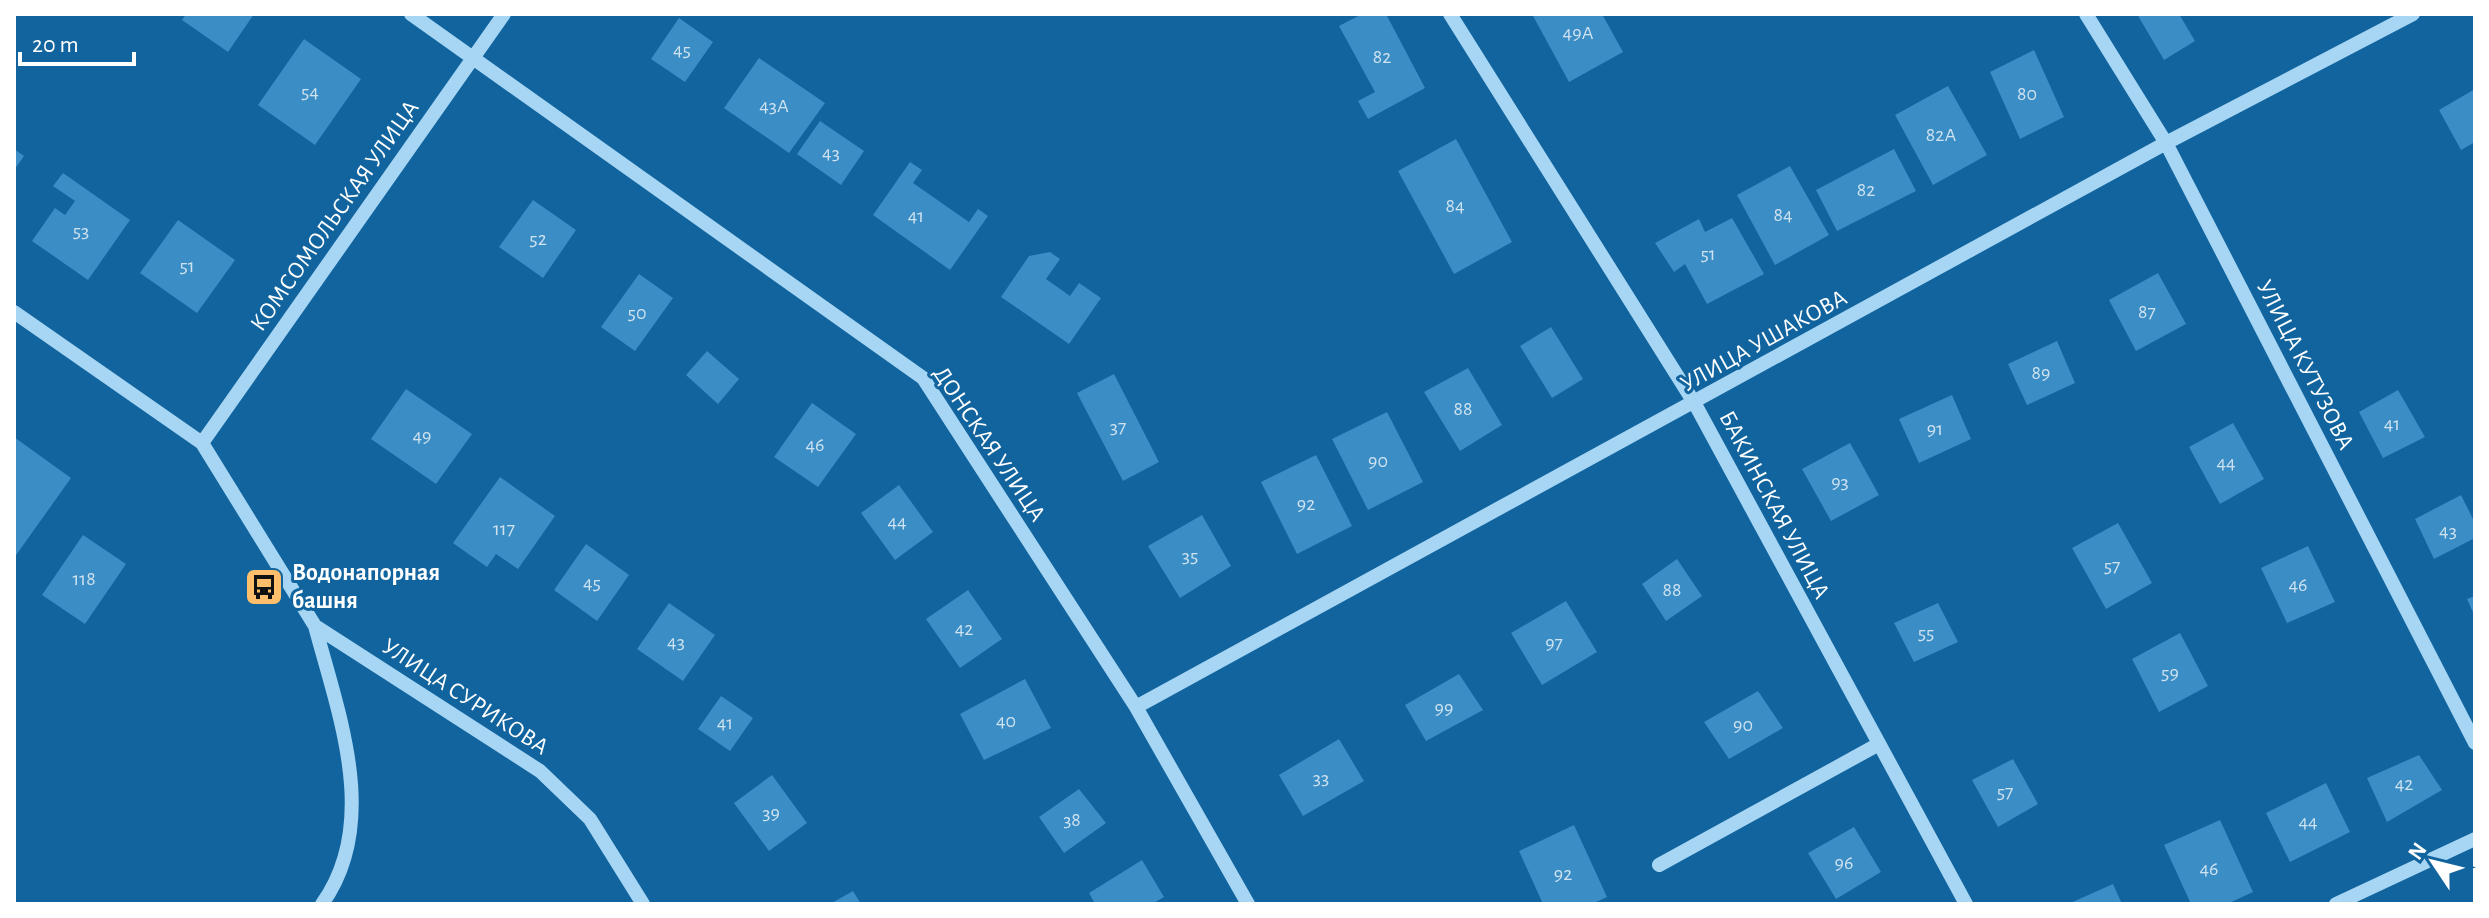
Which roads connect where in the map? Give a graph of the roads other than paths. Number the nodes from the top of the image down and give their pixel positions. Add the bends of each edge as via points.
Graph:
1 (411, 14) edge
2 (504, 14) edge
3 (1450, 14) edge
4 (2086, 14) edge
5 (2413, 14) edge
6 (473, 58) junction
7 (2166, 143) junction
8 (14, 312) edge
9 (1695, 404) junction
10 (202, 443) junction
11 (315, 626) junction
12 (1136, 707) junction
13 (2475, 743) edge
14 (1879, 744) junction
15 (2475, 839) edge
16 (1659, 865) dead end
17 (322, 904) edge
18 (643, 904) edge
19 (1248, 904) edge
20 (1966, 904) edge
21 (2336, 904) edge

1 - 6 street, ДОНСКАЯ УЛИЦА
2 - 6 street, КОМСОМОЛЬСКАЯ УЛИЦА
3 - 9 street, БАКИНСКАЯ УЛИЦА
4 - 7 street, УЛИЦА КУТУЗОВА
5 - 7 street, УЛИЦА УШАКОВА
6 - 10 street, КОМСОМОЛЬСКАЯ УЛИЦА
6 - 12 street, ДОНСКАЯ УЛИЦА via 923,378
7 - 9 street, УЛИЦА УШАКОВА
7 - 13 street, УЛИЦА КУТУЗОВА
8 - 10 street, УЛИЦА СУРИКОВА
9 - 12 street, УЛИЦА УШАКОВА
9 - 14 street, БАКИНСКАЯ УЛИЦА
10 - 11 street, УЛИЦА СУРИКОВА
11 - 17 street via 348,751 352,813 339,881
11 - 18 street, УЛИЦА СУРИКОВА via 540,771 590,819
12 - 19 street, ДОНСКАЯ УЛИЦА
14 - 16 street
14 - 20 street, БАКИНСКАЯ УЛИЦА
15 - 21 street

